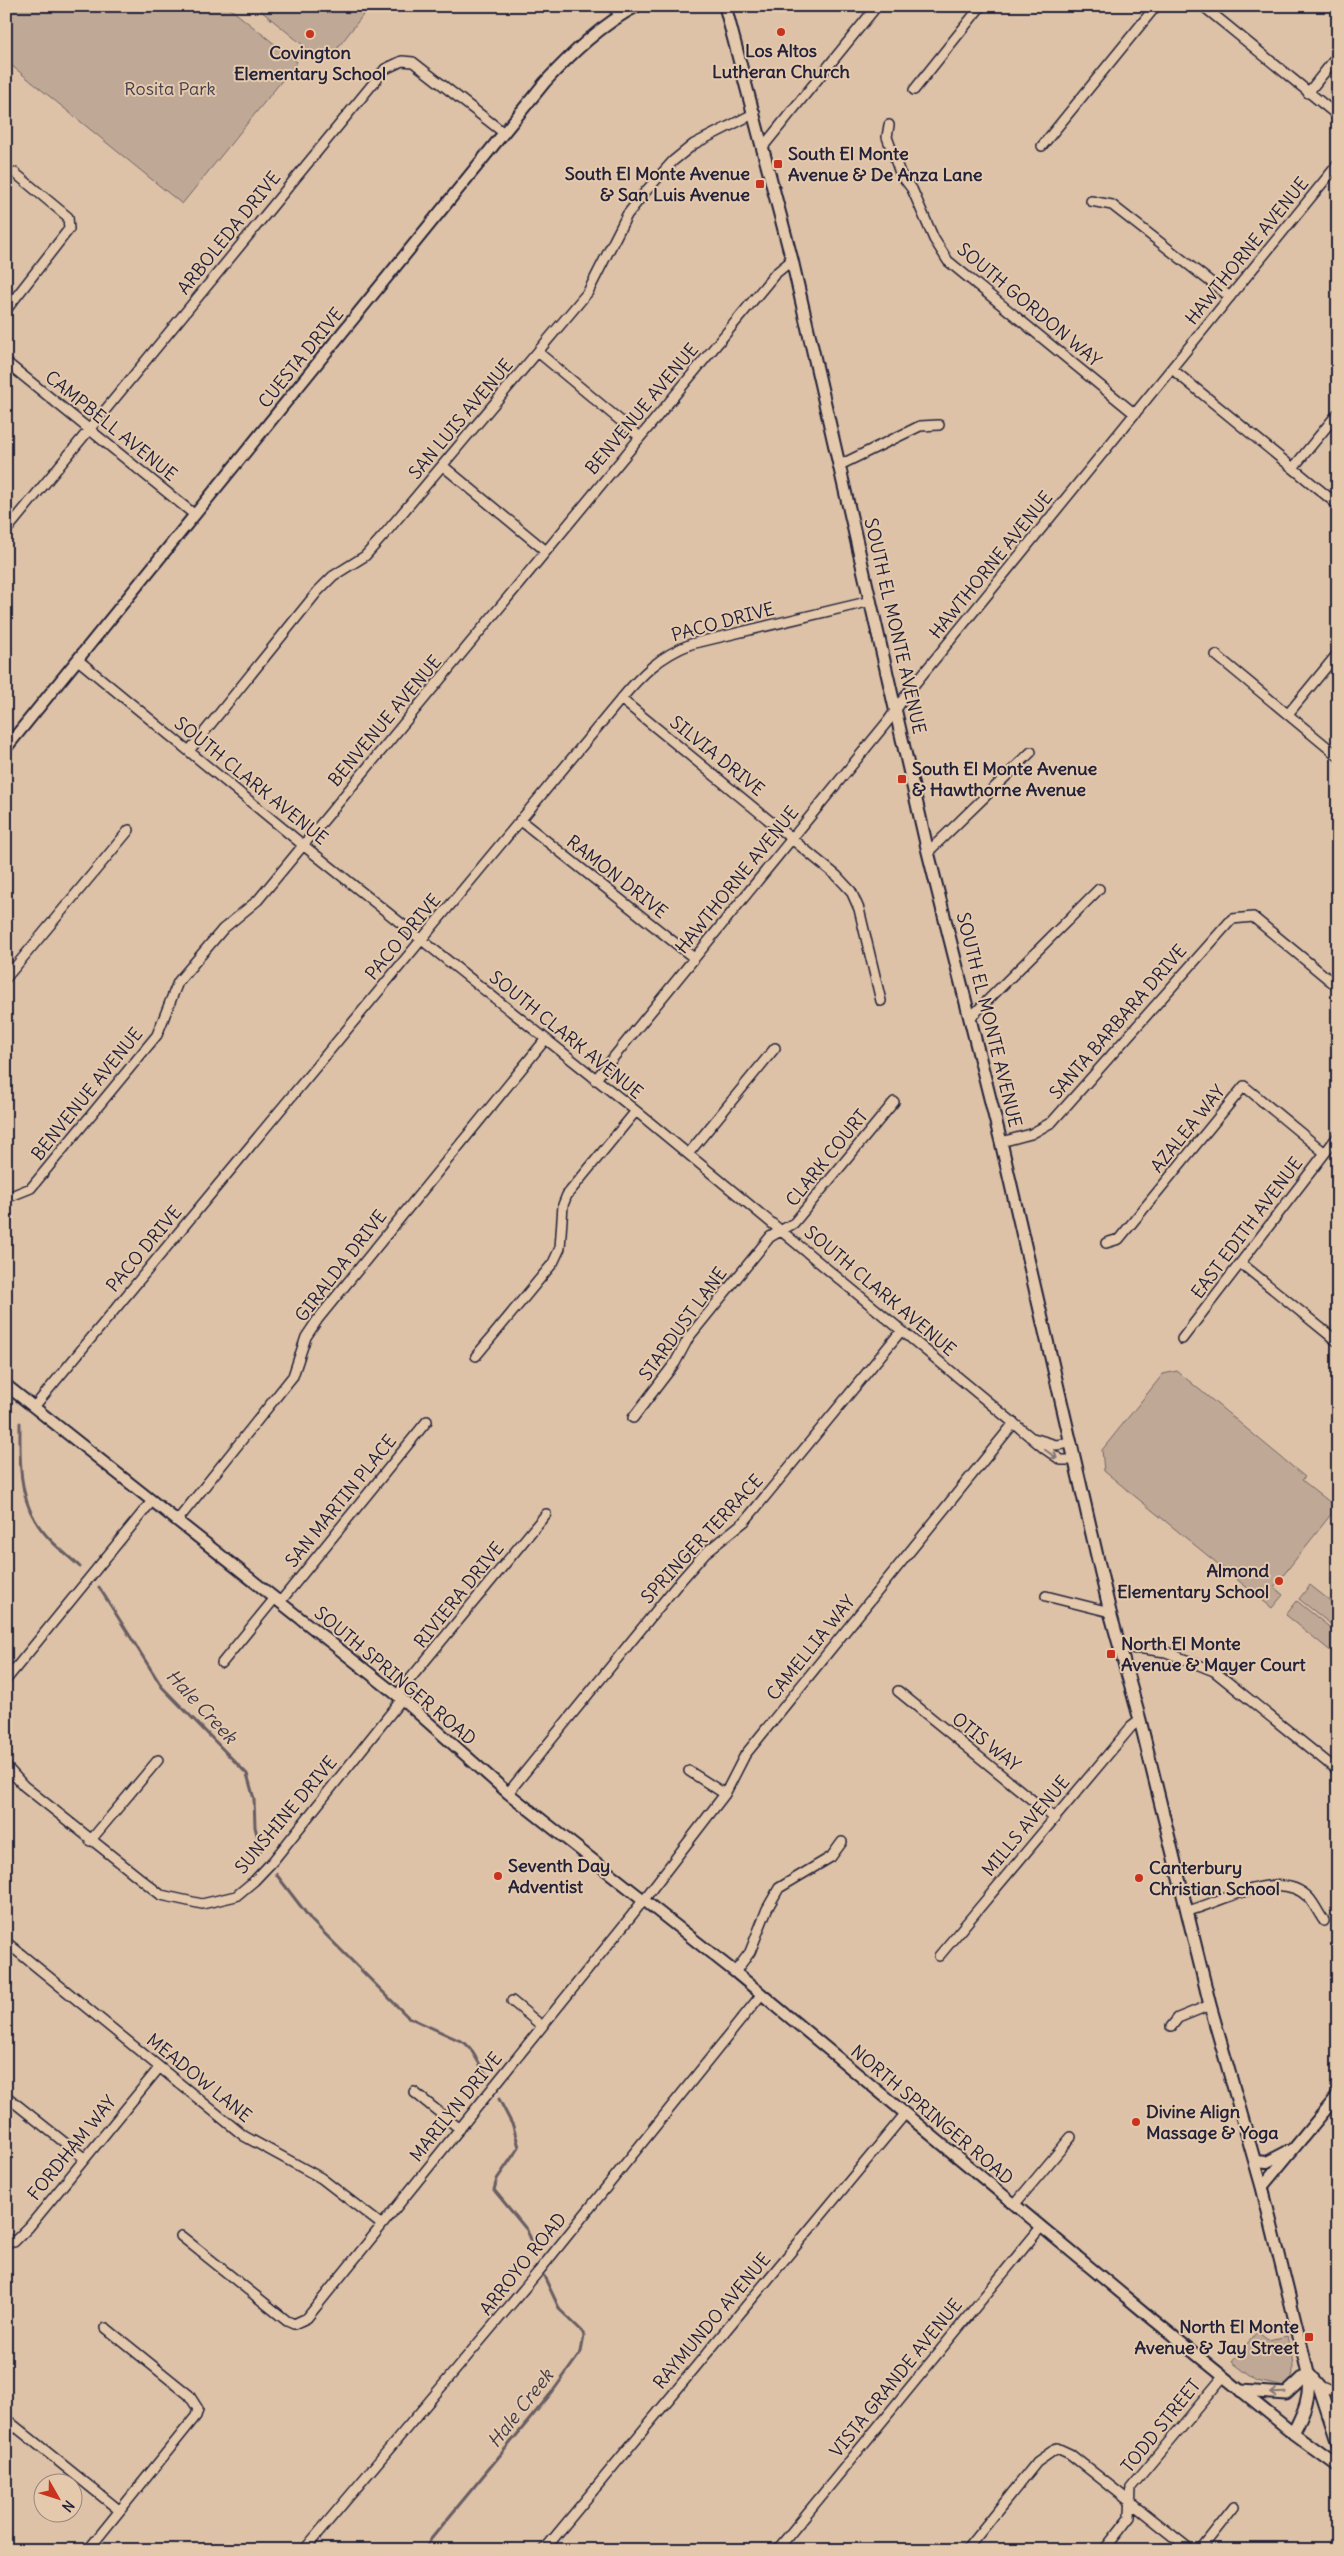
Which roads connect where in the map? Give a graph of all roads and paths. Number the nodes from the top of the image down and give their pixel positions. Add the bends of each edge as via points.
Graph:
1 (611, 6) edge
2 (638, 6) edge
3 (725, 6) edge
4 (877, 6) edge
5 (981, 6) edge
6 (1156, 6) edge
7 (1202, 6) edge
8 (621, 15) junction
9 (1338, 56) edge
10 (914, 90) dead end
11 (1308, 93) junction
12 (754, 114) junction
13 (1338, 116) edge
14 (889, 125) dead end
15 (504, 133) junction
16 (1042, 146) dead end
17 (762, 148) junction
18 (1338, 164) edge
19 (15, 173) dead end
20 (1091, 201) dead end
21 (792, 260) junction
22 (1230, 297) junction
23 (6, 310) edge
24 (538, 354) junction
25 (6, 362) edge
26 (1172, 369) junction
27 (1338, 413) edge
28 (1135, 414) junction
29 (939, 425) dead end
30 (89, 429) junction
31 (640, 437) junction
32 (840, 465) junction
33 (443, 466) junction
34 (1293, 468) junction
35 (1338, 505) edge
36 (196, 515) junction
37 (6, 531) edge
38 (546, 551) junction
39 (871, 601) junction
40 (1338, 653) edge
41 (1216, 655) dead end
42 (78, 660) junction
43 (621, 699) junction
44 (896, 708) junction
45 (1288, 714) junction
46 (6, 748) edge
47 (189, 751) junction
48 (1031, 752) dead end
49 (1338, 756) edge
50 (520, 820) junction
51 (129, 830) dead end
52 (792, 839) junction
53 (303, 845) junction
54 (928, 852) junction
55 (1099, 889) dead end
56 (422, 939) junction
57 (694, 958) junction
58 (6, 978) edge
59 (1338, 987) edge
60 (881, 1001) dead end
61 (971, 1017) junction
62 (545, 1040) junction
63 (775, 1048) dead end
64 (595, 1080) junction
65 (894, 1102) dead end
66 (636, 1111) junction
67 (1338, 1136) edge
68 (1001, 1142) junction
69 (1325, 1153) junction
70 (688, 1154) junction
71 (6, 1198) edge
72 (781, 1230) junction
73 (1106, 1243) dead end
74 (1242, 1264) junction
75 (901, 1331) junction
76 (1182, 1338) dead end
77 (1338, 1342) edge
78 (476, 1356) dead end
79 (6, 1385) edge
80 (34, 1408) junction
81 (633, 1418) dead end
82 (427, 1421) dead end
83 (1014, 1424) junction
84 (1031, 1438) junction
85 (1072, 1443) junction
86 (1075, 1460) junction
87 (152, 1501) junction
88 (546, 1514) dead end
89 (177, 1521) junction
90 (1046, 1596) dead end
91 (278, 1600) junction
92 (1110, 1612) junction
93 (1120, 1648) junction
94 (222, 1663) dead end
95 (6, 1680) edge
96 (898, 1691) dead end
97 (400, 1697) junction
98 (1140, 1720) junction
99 (158, 1760) dead end
100 (6, 1766) edge
101 (689, 1771) dead end
102 (1338, 1772) edge
103 (508, 1793) junction
104 (725, 1794) junction
105 (1054, 1817) junction
106 (90, 1841) junction
107 (842, 1842) dead end
108 (643, 1899) junction
109 (1188, 1911) junction
110 (1324, 1921) dead end
111 (6, 1942) edge
112 (940, 1956) dead end
113 (735, 1972) junction
114 (761, 1994) junction
115 (512, 2001) dead end
116 (1210, 2005) junction
117 (542, 2026) junction
118 (1171, 2027) dead end
119 (159, 2068) junction
120 (414, 2092) dead end
121 (1338, 2095) edge
122 (6, 2096) edge
123 (905, 2114) junction
124 (460, 2129) junction
125 (1071, 2137) dead end
126 (1297, 2145) junction
127 (84, 2158) junction
128 (1255, 2161) junction
129 (1262, 2186) junction
130 (1014, 2205) junction
131 (382, 2225) junction
132 (1041, 2227) junction
133 (181, 2236) dead end
134 (6, 2239) edge
135 (106, 2328) dead end
136 (1308, 2373) junction
137 (1222, 2376) junction
138 (1319, 2386) junction
139 (1240, 2391) junction
140 (1338, 2394) edge
141 (1338, 2402) edge
142 (1328, 2415) junction
143 (6, 2419) edge
144 (1294, 2433) junction
145 (1338, 2444) edge
146 (1338, 2466) edge
147 (1131, 2502) junction
148 (1234, 2507) dead end
149 (119, 2510) junction
150 (88, 2550) edge
151 (304, 2550) edge
152 (544, 2550) edge
153 (777, 2550) edge
154 (966, 2550) edge
155 (1104, 2550) edge
156 (1191, 2550) edge
157 (1200, 2550) edge

1 - 8 street
2 - 8 street, CUESTA DRIVE
3 - 12 main road, SOUTH EL MONTE AVENUE
4 - 17 street
5 - 10 street
6 - 16 street
7 - 11 street
8 - 15 street, CUESTA DRIVE via 565,60
9 - 11 street
11 - 13 street
12 - 17 main road, SOUTH EL MONTE AVENUE
12 - 24 street, SAN LUIS AVENUE via 694,144 651,185 627,215 588,292
14 - 28 street, SOUTH GORDON WAY via 887,137 900,173 920,204 934,239 948,261
15 - 30 street, ARBOLEDA DRIVE via 413,62 392,64 355,104
15 - 36 street, CUESTA DRIVE
17 - 21 main road, SOUTH EL MONTE AVENUE
18 - 22 street, HAWTHORNE AVENUE
19 - 23 street via 68,217 69,229
20 - 22 street via 1112,205
21 - 31 street, BENVENUE AVENUE via 775,274
21 - 32 main road, SOUTH EL MONTE AVENUE
22 - 26 street, HAWTHORNE AVENUE
24 - 31 street
24 - 33 street, SAN LUIS AVENUE
25 - 30 street, CAMPBELL AVENUE
26 - 28 street, HAWTHORNE AVENUE
26 - 34 street
27 - 34 street
28 - 44 street, HAWTHORNE AVENUE
29 - 32 street via 920,426
30 - 36 street, CAMPBELL AVENUE
30 - 37 street, ARBOLEDA DRIVE
31 - 38 street, BENVENUE AVENUE
32 - 39 main road, SOUTH EL MONTE AVENUE
33 - 38 street
33 - 47 street, SAN LUIS AVENUE via 365,556 333,576 318,591
34 - 35 street
36 - 42 street, CUESTA DRIVE
38 - 53 street, BENVENUE AVENUE
39 - 43 street, PACO DRIVE via 672,651 653,663
39 - 44 main road, SOUTH EL MONTE AVENUE
40 - 45 street
41 - 45 street
42 - 46 street, CUESTA DRIVE
42 - 47 street, SOUTH CLARK AVENUE
43 - 50 street, PACO DRIVE
43 - 52 street, SILVIA DRIVE
44 - 52 street, HAWTHORNE AVENUE
44 - 54 main road, SOUTH EL MONTE AVENUE
45 - 49 street
47 - 53 street, SOUTH CLARK AVENUE
48 - 54 street
50 - 56 street, PACO DRIVE
50 - 57 street, RAMON DRIVE
51 - 58 street
52 - 57 street, HAWTHORNE AVENUE
52 - 60 street, SILVIA DRIVE via 851,891 859,909
53 - 56 street, SOUTH CLARK AVENUE
53 - 71 street, BENVENUE AVENUE via 258,900 223,929 178,982 157,1036 31,1188
54 - 61 main road, SOUTH EL MONTE AVENUE
55 - 61 street
56 - 62 street, SOUTH CLARK AVENUE
56 - 80 street, PACO DRIVE
57 - 64 street, HAWTHORNE AVENUE
59 - 68 street, SANTA BARBARA DRIVE via 1252,917 1232,918 1052,1122 1031,1134
61 - 68 main road, SOUTH EL MONTE AVENUE
62 - 64 street, SOUTH CLARK AVENUE
62 - 89 street, GIRALDA DRIVE via 318,1319 306,1337 293,1376
63 - 70 street
64 - 66 street, SOUTH CLARK AVENUE
65 - 72 street, CLARK COURT via 794,1223
66 - 70 street, SOUTH CLARK AVENUE
66 - 78 street via 567,1195 563,1205 560,1248 553,1263
67 - 69 street, EAST EDITH AVENUE
68 - 85 main road, SOUTH EL MONTE AVENUE
69 - 73 street, AZALEA WAY via 1244,1086 1119,1239
69 - 74 street, EAST EDITH AVENUE
70 - 72 street, SOUTH CLARK AVENUE
72 - 75 street, SOUTH CLARK AVENUE
72 - 81 street, STARDUST LANE via 770,1237 689,1337 675,1363
74 - 76 street, EAST EDITH AVENUE
74 - 77 street
75 - 83 street, SOUTH CLARK AVENUE
75 - 103 street, SPRINGER TERRACE via 745,1522 706,1553 677,1585
79 - 80 street, SOUTH SPRINGER ROAD
80 - 87 street, SOUTH SPRINGER ROAD
82 - 91 street, SAN MARTIN PLACE
83 - 84 street, SOUTH CLARK AVENUE
83 - 104 street, CAMELLIA WAY via 746,1755
84 - 85 street, SOUTH CLARK AVENUE via 1056,1444
84 -> 86 street, SOUTH CLARK AVENUE via 1060,1460
85 - 86 main road, SOUTH EL MONTE AVENUE
86 - 92 main road, SOUTH EL MONTE AVENUE
87 - 89 street, SOUTH SPRINGER ROAD
87 - 95 street
88 - 97 street, RIVIERA DRIVE
89 - 91 street, SOUTH SPRINGER ROAD
90 - 92 street
91 - 94 street, SAN MARTIN PLACE
91 - 97 street, SOUTH SPRINGER ROAD
92 - 93 main road, SOUTH EL MONTE AVENUE
93 - 98 main road, SOUTH EL MONTE AVENUE
93 - 102 street via 1166,1652 1214,1671
96 - 105 street, OTIS WAY
97 - 103 street, SOUTH SPRINGER ROAD
97 - 106 street, SUNSHINE DRIVE via 273,1861 236,1896 202,1904 161,1895
98 - 105 street, MILLS AVENUE
98 - 109 main road, SOUTH EL MONTE AVENUE
99 - 106 street
100 - 106 street, SUNSHINE DRIVE via 24,1786
101 - 104 street
103 - 108 street, SOUTH SPRINGER ROAD
104 - 108 street, CAMELLIA WAY
105 - 112 street, MILLS AVENUE
107 - 113 street via 831,1858 779,1888 750,1952
108 - 113 street, SOUTH SPRINGER ROAD
108 - 117 street, MARILYN DRIVE
109 - 110 street via 1264,1886 1286,1885 1309,1898
109 - 116 main road, SOUTH EL MONTE AVENUE
111 - 119 street, MEADOW LANE
113 - 114 street, SOUTH SPRINGER ROAD
114 - 123 street, NORTH SPRINGER ROAD
114 - 151 street, ARROYO ROAD via 539,2271
115 - 117 street
116 - 118 street via 1178,2018
116 - 128 main road, SOUTH EL MONTE AVENUE
117 - 124 street, MARILYN DRIVE
119 - 127 street, FORDHAM WAY
119 - 131 street, MEADOW LANE via 244,2136 321,2178
120 - 124 street
121 - 126 street
122 - 127 street
123 - 130 street, NORTH SPRINGER ROAD
123 - 152 street, RAYMUNDO AVENUE
124 - 131 street, MARILYN DRIVE
125 - 130 street
126 - 128 street via 1271,2161
126 - 129 street
127 - 134 street, FORDHAM WAY via 14,2242
128 - 129 main road, SOUTH EL MONTE AVENUE
129 - 136 main road, SOUTH EL MONTE AVENUE
130 - 132 street, NORTH SPRINGER ROAD
131 - 133 street, MARILYN DRIVE via 307,2318 294,2324
132 - 137 street, NORTH SPRINGER ROAD
132 - 153 street, VISTA GRANDE AVENUE
135 - 149 street via 189,2395 198,2409 196,2416
136 - 138 main road
136 -> 139 main road via 1286,2394
136 - 144 main road, SOUTH EL MONTE AVENUE via 1308,2404
137 - 139 street, NORTH SPRINGER ROAD
137 - 147 street, TODD STREET via 1132,2488
138 - 140 street
138 - 142 main road
139 - 144 street, NORTH SPRINGER ROAD
141 - 142 street
142 - 145 main road
143 - 149 street
144 - 146 main road
147 - 154 street via 1070,2454 1057,2448 1037,2462
147 - 155 street, TODD STREET via 1130,2517
147 - 156 street
148 - 157 street
149 - 150 street

